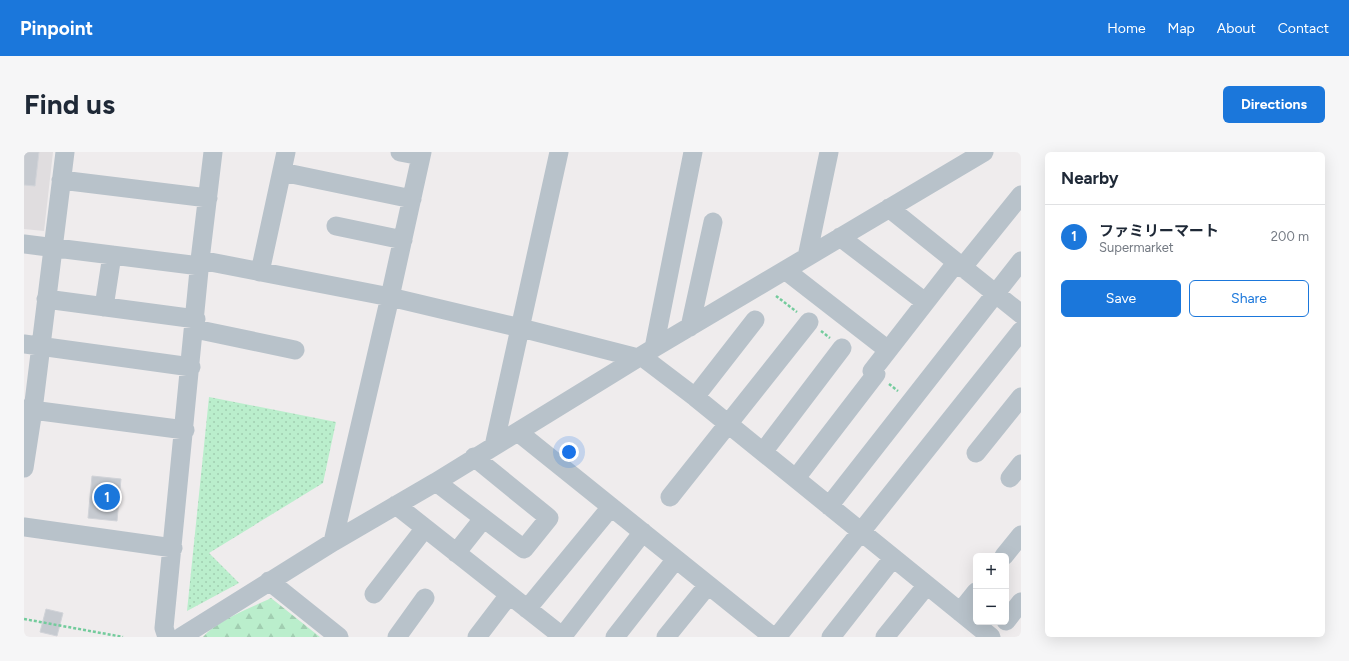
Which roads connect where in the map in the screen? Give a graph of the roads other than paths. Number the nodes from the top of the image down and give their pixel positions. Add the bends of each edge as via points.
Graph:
1 (65, 152) edge
2 (213, 152) edge
3 (286, 152) edge
4 (400, 152) edge
5 (559, 152) edge
6 (693, 152) edge
7 (829, 152) edge
8 (421, 154) edge
9 (977, 154) edge
10 (282, 172) junction
11 (62, 180) junction
12 (1021, 195) edge
13 (208, 198) junction
14 (412, 199) junction
15 (889, 208) junction
16 (713, 222) dead end
17 (336, 226) dead end
18 (840, 237) junction
19 (403, 240) junction
20 (24, 244) edge
21 (52, 248) junction
22 (112, 255) junction
23 (807, 257) junction
24 (1021, 261) edge
25 (200, 263) junction
26 (959, 265) junction
27 (785, 270) junction
28 (260, 272) junction
29 (995, 294) junction
30 (390, 297) junction
31 (46, 299) junction
32 (925, 302) junction
33 (104, 307) junction
34 (1021, 314) edge
35 (755, 320) dead end
36 (809, 322) dead end
37 (195, 324) junction
38 (690, 327) junction
39 (521, 328) junction
40 (1021, 331) edge
41 (32, 346) edge
42 (842, 348) dead end
43 (295, 350) dead end
44 (888, 350) junction
45 (644, 354) junction
46 (191, 366) junction
47 (695, 397) junction
48 (1021, 397) edge
49 (29, 410) edge
50 (729, 424) junction
51 (185, 430) junction
52 (518, 432) junction
53 (494, 446) junction
54 (763, 452) junction
55 (976, 453) dead end
56 (474, 458) junction
57 (24, 468) edge
58 (796, 478) junction
59 (436, 482) junction
60 (670, 497) dead end
61 (396, 505) junction
62 (829, 506) junction
63 (611, 507) junction
64 (483, 519) junction
65 (24, 527) edge
66 (424, 528) junction
67 (643, 532) junction
68 (862, 532) junction
69 (1021, 535) edge
70 (333, 542) junction
71 (172, 548) junction
72 (456, 553) junction
73 (1006, 553) edge
74 (893, 558) junction
75 (676, 559) junction
76 (269, 581) junction
77 (708, 585) junction
78 (927, 585) junction
79 (374, 594) dead end
80 (509, 595) junction
81 (973, 596) edge
82 (425, 598) dead end
83 (1021, 602) edge
84 (527, 609) junction
85 (960, 612) junction
86 (1009, 618) edge
87 (1003, 625) edge
88 (167, 637) edge
89 (182, 637) edge
90 (339, 637) edge
91 (397, 637) edge
92 (477, 637) edge
93 (562, 637) edge
94 (615, 637) edge
95 (666, 637) edge
96 (773, 637) edge
97 (777, 637) edge
98 (832, 637) edge
99 (885, 637) edge
100 (992, 637) edge

1 - 11 street
2 - 13 street
3 - 10 street
4 - 8 street
5 - 39 street
6 - 45 street
7 - 23 street
8 - 14 street
9 - 15 street
10 - 14 street
10 - 28 street
11 - 13 street
11 - 21 street
12 - 26 street
13 - 25 street
14 - 19 street
15 - 18 street
15 - 26 street
16 - 38 street
17 - 19 street
18 - 23 street
18 - 32 street
19 - 30 street
20 - 21 street
21 - 22 street
21 - 31 street
22 - 25 street
22 - 33 street
23 - 27 street
24 - 29 street
25 - 28 street
25 - 37 street
26 - 29 street
26 - 32 street
27 - 38 street
27 - 44 street
28 - 30 street
29 - 34 street
29 - 62 street
30 - 39 street
30 - 70 street
31 - 33 street
31 - 41 street
32 - 44 street
33 - 37 street
35 - 47 street
36 - 50 street
37 - 43 street
37 - 46 street
38 - 45 street
39 - 45 street
39 - 53 street
40 - 68 street
41 - 46 street
41 - 49 street
42 - 54 street
44 - 58 street
45 - 47 street
45 - 52 street
46 - 51 street
47 - 50 street
48 - 55 street
49 - 51 street
49 - 57 street
50 - 54 street
50 - 60 street
51 - 71 street
52 - 53 street
52 - 63 street
53 - 56 street
54 - 58 street
56 - 59 street
56 - 64 street via 549,518 524,549
58 - 62 street
59 - 61 street
59 - 64 street
61 - 66 street
61 - 70 street
62 - 68 street
63 - 67 street
63 - 84 street
64 - 72 street
65 - 71 street
66 - 72 street
66 - 79 street
67 - 75 street
67 - 93 street
68 - 74 street
68 - 97 street
69 - 73 street
70 - 76 street
71 - 88 street via 164,628
72 - 80 street
74 - 78 street
74 - 98 street
75 - 77 street
75 - 94 street
76 - 89 street
76 - 90 street
77 - 95 street
77 - 96 street
78 - 85 street
78 - 99 street
80 - 84 street
80 - 92 street
81 - 85 street
82 - 91 street
83 - 86 street
84 - 93 street
85 - 100 street
87 - 100 street

